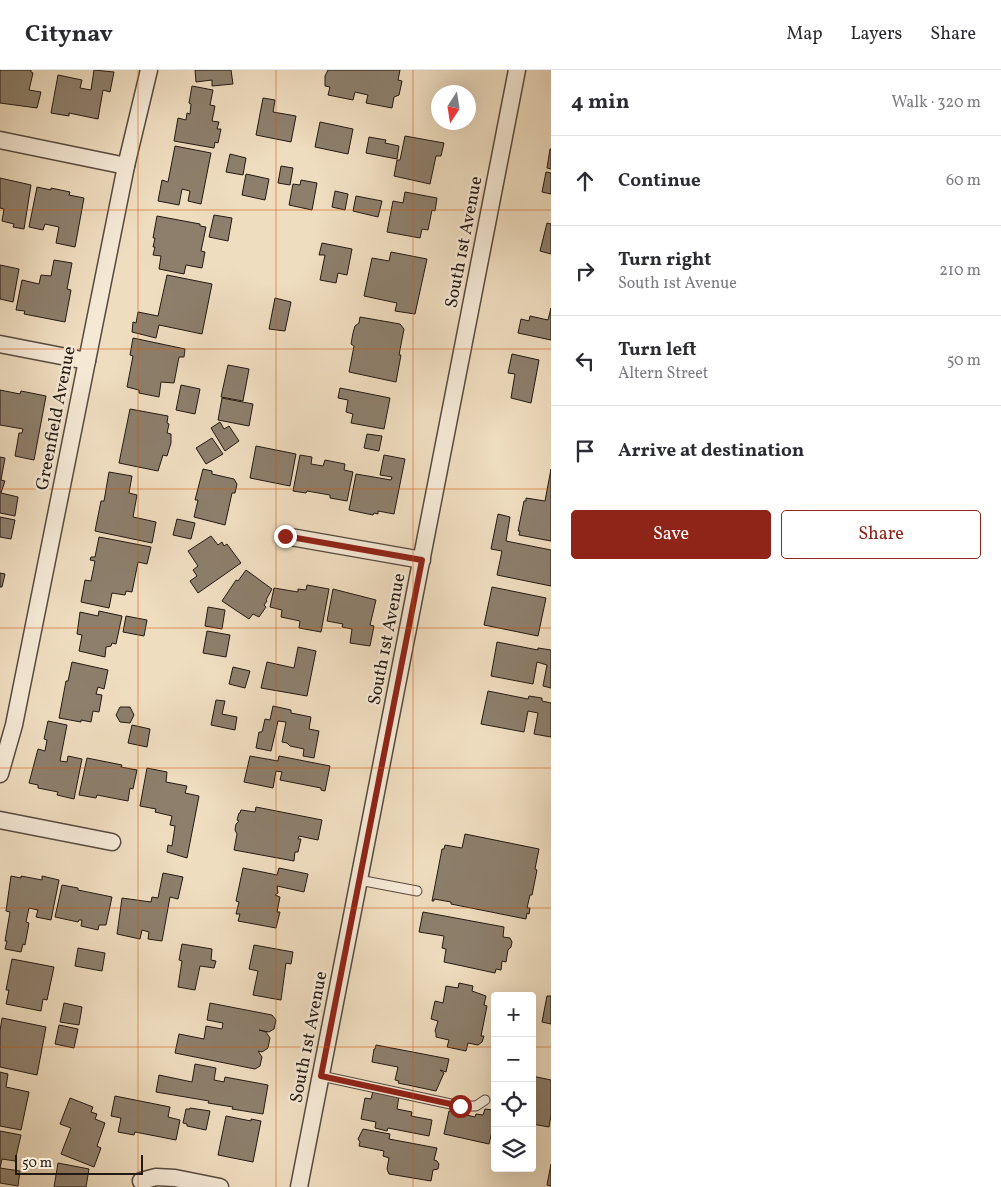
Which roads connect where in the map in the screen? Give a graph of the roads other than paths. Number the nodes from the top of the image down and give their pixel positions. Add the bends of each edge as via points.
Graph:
1 (149, 70) edge
2 (517, 70) edge
3 (0, 140) edge
4 (126, 166) junction
5 (0, 344) edge
6 (88, 361) junction
7 (285, 536) dead end
8 (422, 560) junction
9 (0, 774) edge
10 (0, 820) edge
11 (112, 842) dead end
12 (359, 880) junction
13 (416, 891) dead end
14 (321, 1076) junction
15 (485, 1100) dead end
16 (141, 1182) dead end
17 (220, 1187) edge
18 (299, 1187) edge

1 - 4 street, Greenfield Avenue
2 - 8 street, South 1st Avenue
3 - 4 street
4 - 6 street, Greenfield Avenue
5 - 6 street
6 - 9 street, Greenfield Avenue via 14,725
7 - 8 street
8 - 12 street, South 1st Avenue
10 - 11 street
12 - 13 lane
12 - 14 street, South 1st Avenue
14 - 15 lane via 460,1106 476,1106
14 - 18 street, South 1st Avenue
16 - 17 street via 156,1177 175,1178

